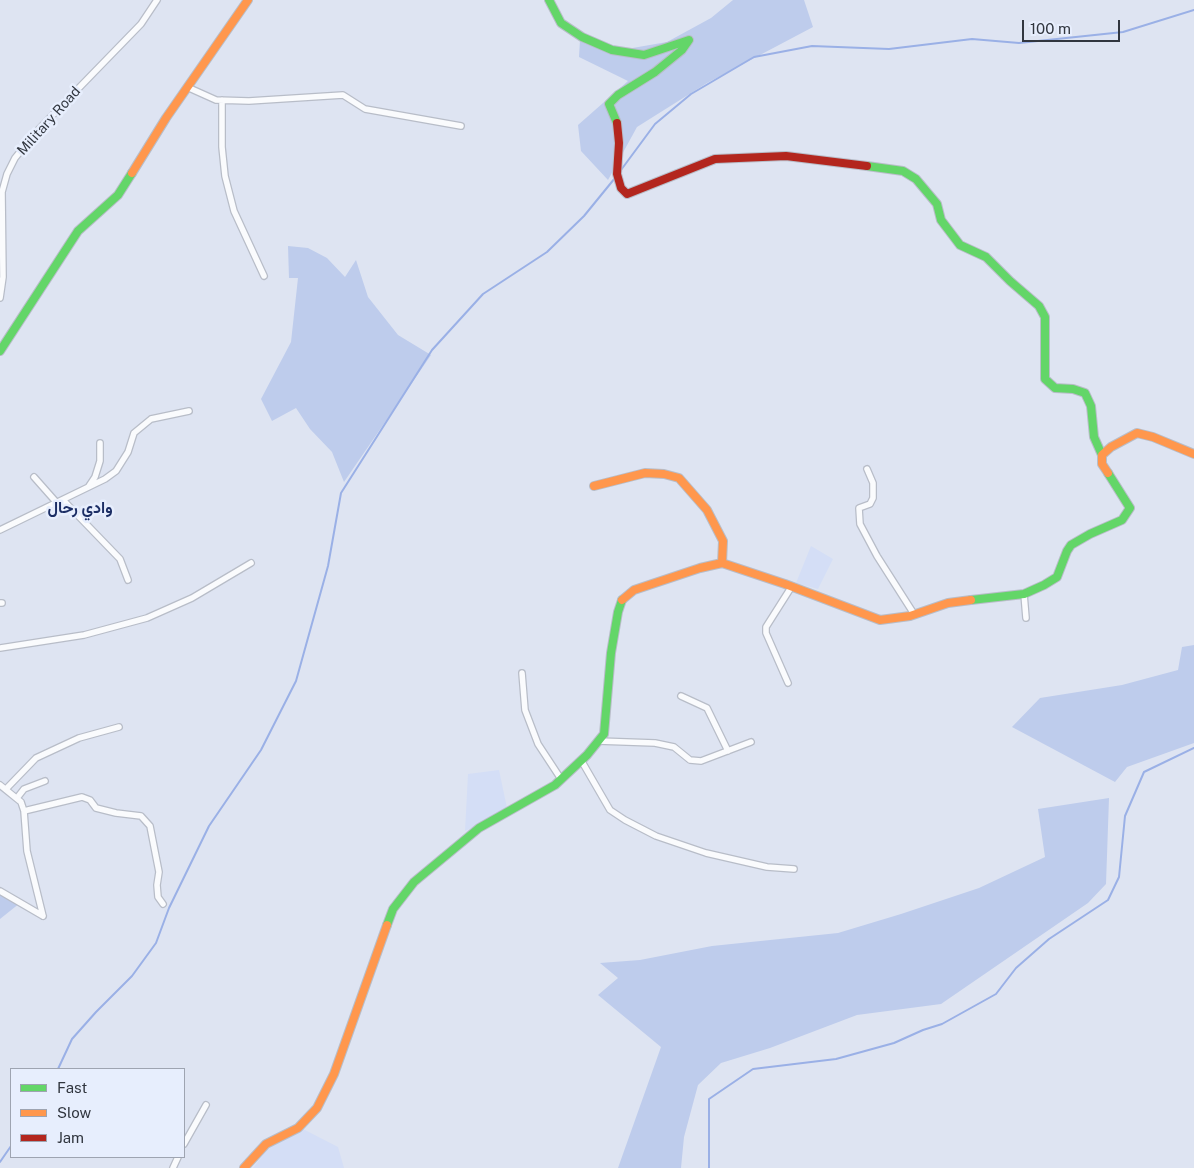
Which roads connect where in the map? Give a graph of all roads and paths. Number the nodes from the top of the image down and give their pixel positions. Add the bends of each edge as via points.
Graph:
1 (157, 0) edge
2 (248, 0) edge
3 (549, 0) edge
4 (187, 87) junction
5 (222, 100) junction
6 (461, 126) dead end
7 (264, 276) dead end
8 (0, 298) edge
9 (0, 351) edge
10 (189, 411) dead end
11 (100, 443) dead end
12 (1102, 454) junction
13 (1194, 454) edge
14 (867, 469) dead end
15 (34, 477) dead end
16 (594, 486) dead end
17 (88, 487) junction
18 (63, 500) junction
19 (57, 503) junction
20 (0, 530) edge
21 (251, 562) dead end
22 (722, 564) junction
23 (128, 580) dead end
24 (792, 586) junction
25 (1024, 594) junction
26 (914, 614) junction
27 (1026, 618) dead end
28 (0, 648) edge
29 (522, 673) dead end
30 (788, 683) dead end
31 (681, 696) dead end
32 (119, 727) dead end
33 (598, 741) junction
34 (752, 742) dead end
35 (728, 751) junction
36 (581, 760) junction
37 (561, 779) junction
38 (45, 780) dead end
39 (0, 785) edge
40 (6, 789) junction
41 (17, 798) junction
42 (24, 811) junction
43 (794, 869) dead end
44 (0, 891) edge
45 (162, 904) dead end
46 (206, 1105) dead end
47 (185, 1142) edge
48 (244, 1168) edge

1 - 8 street, Military Road via 141,24 15,158 2,192 3,277
2 - 4 street
3 - 12 street via 562,23 582,37 612,50 644,55 689,40 655,72 609,104 617,121 617,174 621,188 627,194 716,159 786,156 903,171 916,179 937,204 941,220 960,245 986,257 1039,306 1045,317 1045,379 1055,388 1085,393 1091,406 1094,437
4 - 5 street
4 - 9 street via 118,195 78,231
5 - 6 street via 249,102 343,95 365,109
5 - 7 street via 225,176 234,211
10 - 17 street via 151,420 134,433 128,452 116,471
11 - 17 street via 100,461
12 - 13 street via 1137,433
12 - 25 street via 1102,464 1130,508 1122,520 1071,545 1057,577
14 - 26 street via 873,483 874,498 870,504 858,508 860,524
15 - 19 street
16 - 22 street via 645,473 679,478 707,510 719,533 723,541
17 - 18 street
18 - 19 street
18 - 23 street via 120,559
19 - 20 street
21 - 28 street via 192,598 147,618 84,635
22 - 24 street
22 - 33 street via 654,583 622,598 611,653 604,734
24 - 26 street via 880,620
24 - 30 street via 766,628
25 - 26 street via 948,604
25 - 27 street
29 - 37 street via 525,710 538,744
31 - 35 street via 707,708
32 - 40 street via 79,738 36,758
33 - 35 street via 655,743 674,748 690,760 701,761
33 - 36 street
34 - 35 street
36 - 37 street
36 - 43 street via 610,810 656,836 706,853 767,867
37 - 48 street via 479,828 414,882 393,909 334,1074 316,1108 298,1128 266,1144
38 - 41 street via 24,789
39 - 40 street
40 - 41 street
41 - 42 street
42 - 44 street via 27,851 44,916
42 - 45 street via 82,797 90,800 96,808 141,816 150,826 159,872 158,897
46 - 47 street

